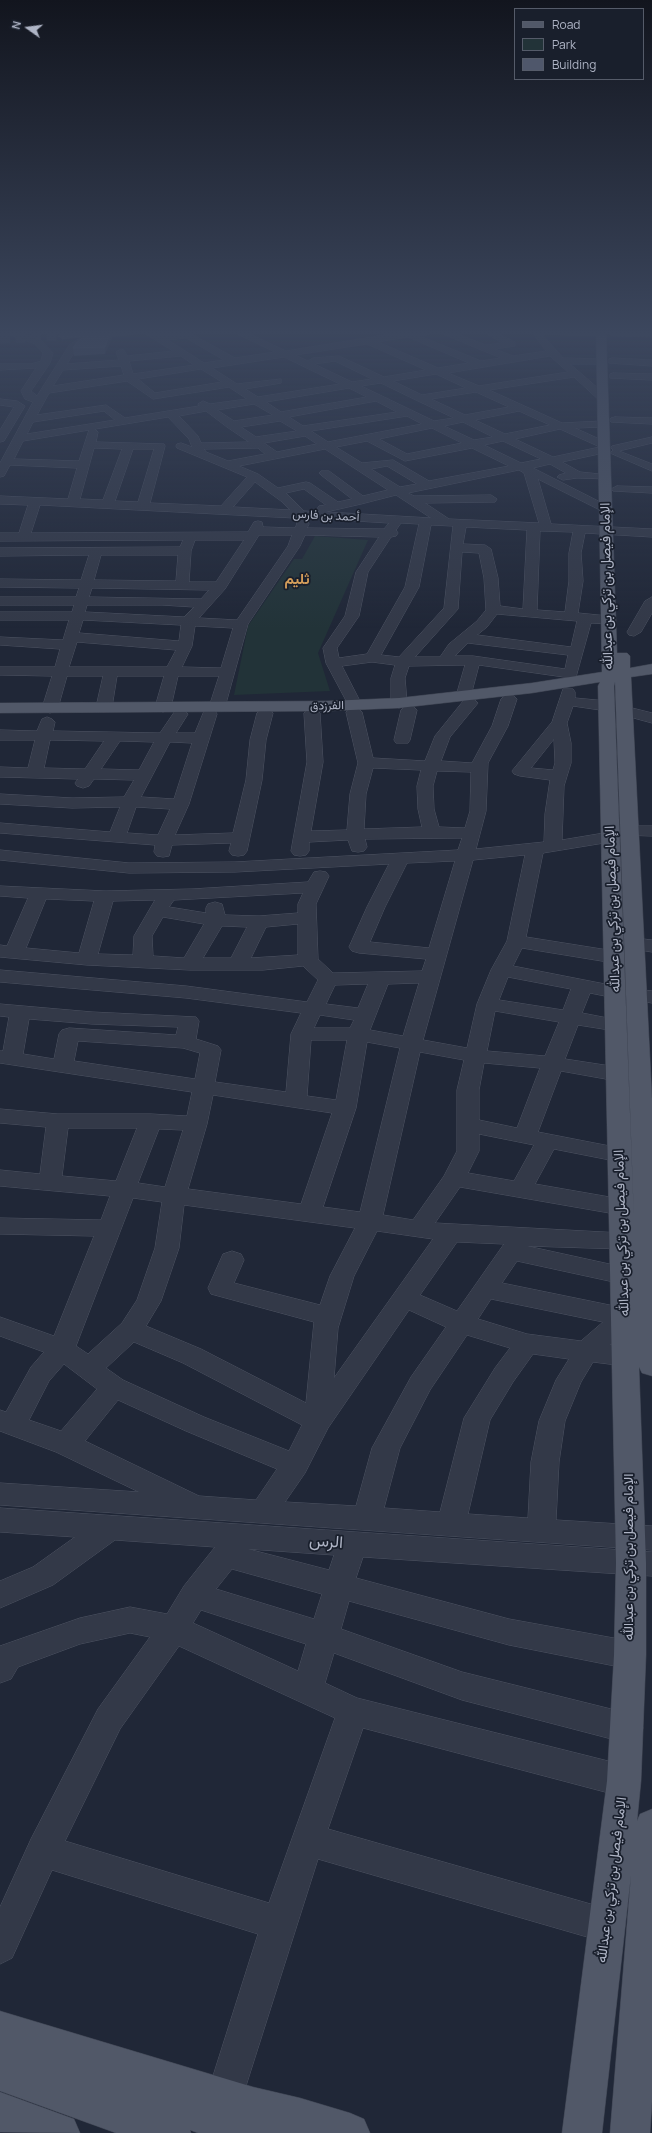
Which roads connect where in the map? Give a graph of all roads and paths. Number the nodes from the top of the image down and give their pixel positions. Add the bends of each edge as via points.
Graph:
1 (24, 431) edge
2 (67, 431) edge
3 (94, 431) edge
4 (149, 431) edge
5 (185, 431) edge
6 (239, 431) edge
7 (305, 431) joint
8 (384, 431) edge
9 (400, 431) edge
10 (446, 431) edge
11 (488, 431) edge
12 (539, 431) edge
13 (576, 431) edge
14 (576, 431) edge
15 (608, 431) edge
16 (610, 431) edge
17 (632, 431) edge
18 (388, 433) junction
19 (455, 435) junction
20 (368, 437) junction
21 (20, 438) junction
22 (504, 438) junction
23 (432, 439) dead end
24 (610, 440) junction
25 (652, 440) edge
26 (347, 441) junction
27 (257, 443) junction
28 (474, 444) junction
29 (89, 445) junction
30 (326, 445) junction
31 (402, 445) dead end
32 (128, 446) junction
33 (160, 446) junction
34 (198, 447) junction
35 (387, 448) junction
36 (445, 450) junction
37 (269, 456) junction
38 (368, 456) dead end
39 (414, 456) junction
40 (551, 460) junction
41 (7, 462) junction
42 (84, 465) junction
43 (226, 465) junction
44 (361, 467) junction
45 (651, 467) edge
46 (525, 468) junction
47 (325, 473) dead end
48 (488, 473) junction
49 (0, 474) edge
50 (257, 475) junction
51 (577, 475) junction
52 (378, 478) junction
53 (458, 479) junction
54 (547, 479) junction
55 (340, 484) junction
56 (427, 485) junction
57 (652, 490) edge
58 (398, 491) junction
59 (276, 492) junction
60 (490, 499) junction
61 (0, 500) edge
62 (361, 500) junction
63 (412, 500) junction
64 (35, 502) junction
65 (79, 503) junction
66 (112, 504) junction
67 (143, 506) junction
68 (336, 506) junction
69 (610, 507) junction
70 (171, 508) junction
71 (224, 510) junction
72 (264, 512) junction
73 (300, 514) junction
74 (350, 517) junction
75 (153, 522) junction
76 (446, 522) junction
77 (460, 523) junction
78 (503, 525) junction
79 (425, 527) junction
80 (540, 527) junction
81 (403, 528) junction
82 (580, 529) junction
83 (300, 532) junction
84 (341, 532) junction
85 (387, 532) junction
86 (254, 533) junction
87 (652, 533) edge
88 (0, 537) edge
89 (24, 537) junction
90 (72, 537) junction
91 (115, 537) junction
92 (166, 537) junction
93 (190, 537) junction
94 (456, 548) junction
95 (185, 551) junction
96 (0, 552) edge
97 (74, 552) junction
98 (96, 552) junction
99 (138, 568) junction
100 (22, 569) dead end
101 (75, 569) dead end
102 (91, 569) junction
103 (0, 583) edge
104 (17, 583) junction
105 (87, 583) junction
106 (176, 585) junction
107 (220, 586) junction
108 (0, 601) edge
109 (81, 601) junction
110 (131, 601) junction
111 (162, 601) junction
112 (652, 601) edge
113 (204, 604) junction
114 (493, 610) junction
115 (0, 616) edge
116 (77, 616) junction
117 (189, 620) junction
118 (241, 624) junction
119 (528, 625) junction
120 (611, 625) junction
121 (465, 638) junction
122 (0, 641) edge
123 (70, 641) junction
124 (185, 646) junction
125 (576, 652) junction
126 (372, 658) junction
127 (473, 660) junction
128 (444, 661) junction
129 (403, 662) junction
130 (333, 663) junction
131 (652, 669) edge
132 (62, 670) junction
133 (0, 671) edge
134 (111, 671) junction
135 (172, 672) junction
136 (226, 672) junction
137 (652, 679) edge
138 (615, 690) junction
139 (567, 697) junction
140 (509, 699) junction
141 (467, 700) junction
142 (163, 707) junction
143 (404, 707) junction
144 (0, 708) edge
145 (104, 708) junction
146 (354, 708) junction
147 (213, 710) junction
148 (49, 711) junction
149 (265, 713) junction
150 (312, 713) junction
151 (180, 714) junction
152 (0, 716) edge
153 (652, 718) edge
154 (559, 723) junction
155 (0, 735) edge
156 (44, 735) junction
157 (115, 736) junction
158 (200, 738) junction
159 (164, 739) junction
160 (402, 740) dead end
161 (366, 763) junction
162 (431, 765) junction
163 (480, 768) junction
164 (0, 772) edge
165 (35, 772) junction
166 (88, 775) junction
167 (144, 775) junction
168 (559, 776) junction
169 (0, 799) edge
170 (53, 802) junction
171 (130, 802) junction
172 (72, 803) junction
173 (181, 804) junction
174 (0, 828) edge
175 (43, 831) junction
176 (404, 832) junction
177 (432, 832) junction
178 (652, 832) edge
179 (471, 833) junction
180 (355, 834) junction
181 (620, 834) junction
182 (301, 837) junction
183 (118, 838) junction
184 (240, 838) junction
185 (164, 840) junction
186 (544, 847) junction
187 (0, 855) edge
188 (465, 855) junction
189 (410, 858) junction
190 (361, 861) junction
191 (326, 863) junction
192 (300, 864) junction
193 (235, 867) junction
194 (161, 869) junction
195 (315, 887) junction
196 (0, 891) edge
197 (40, 892) junction
198 (214, 893) junction
199 (106, 896) junction
200 (162, 903) junction
201 (307, 918) junction
202 (216, 920) junction
203 (259, 922) junction
204 (516, 942) junction
205 (643, 945) edge
206 (7, 952) edge
207 (437, 954) junction
208 (614, 957) junction
209 (87, 960) junction
210 (308, 960) junction
211 (143, 962) junction
212 (190, 964) junction
213 (238, 964) junction
214 (501, 970) junction
215 (0, 976) edge
216 (431, 977) junction
217 (380, 978) junction
218 (328, 979) junction
219 (582, 987) junction
220 (634, 995) edge
221 (487, 1004) junction
222 (313, 1007) junction
223 (0, 1010) edge
224 (20, 1012) junction
225 (570, 1018) junction
226 (361, 1024) junction
227 (616, 1025) junction
228 (301, 1034) junction
229 (185, 1042) junction
230 (411, 1045) junction
231 (476, 1056) junction
232 (6, 1058) edge
233 (553, 1063) junction
234 (63, 1065) junction
235 (636, 1078) edge
236 (203, 1086) junction
237 (296, 1100) junction
238 (344, 1108) junction
239 (0, 1116) edge
240 (58, 1121) junction
241 (151, 1121) junction
242 (196, 1124) junction
243 (467, 1125) junction
244 (525, 1136) junction
245 (548, 1141) junction
246 (620, 1155) junction
247 (0, 1178) edge
248 (454, 1178) junction
249 (50, 1183) junction
250 (124, 1189) junction
251 (521, 1190) junction
252 (174, 1196) junction
253 (621, 1207) junction
254 (309, 1213) junction
255 (370, 1221) junction
256 (649, 1221) edge
257 (0, 1226) edge
258 (109, 1228) junction
259 (419, 1228) junction
260 (450, 1233) junction
261 (622, 1241) junction
262 (516, 1244) junction
263 (650, 1245) edge
264 (232, 1260) dead end
265 (623, 1275) junction
266 (650, 1281) edge
267 (486, 1289) junction
268 (404, 1298) junction
269 (329, 1317) junction
270 (624, 1318) junction
271 (460, 1323) junction
272 (0, 1326) edge
273 (131, 1330) junction
274 (527, 1344) junction
275 (62, 1349) junction
276 (586, 1352) junction
277 (625, 1356) junction
278 (652, 1366) edge
279 (89, 1368) junction
280 (114, 1387) junction
281 (318, 1421) junction
282 (7, 1422) edge
283 (66, 1444) junction
284 (295, 1465) junction
285 (0, 1494) edge
286 (199, 1508) junction
287 (263, 1512) junction
288 (367, 1519) junction
289 (4, 1523) edge
290 (451, 1525) junction
291 (109, 1528) junction
292 (541, 1531) junction
293 (352, 1544) junction
294 (233, 1546) junction
295 (641, 1550) edge
296 (339, 1587) junction
297 (0, 1595) edge
298 (194, 1595) junction
299 (174, 1629) junction
300 (324, 1636) junction
301 (630, 1655) junction
302 (0, 1669) edge
303 (307, 1690) junction
304 (353, 1711) junction
305 (626, 1728) junction
306 (624, 1781) junction
307 (652, 1826) edge
308 (309, 1840) junction
309 (44, 1851) junction
310 (280, 1923) junction
311 (608, 1926) junction
312 (0, 1946) edge
313 (0, 2030) edge
314 (0, 2048) edge
315 (0, 2072) edge
316 (225, 2098) junction
317 (0, 2112) edge
318 (60, 2133) edge
319 (171, 2133) edge
320 (258, 2133) edge
321 (350, 2133) edge
322 (582, 2133) edge
323 (630, 2133) edge

1 - 21 street
2 - 21 street
3 - 29 street
4 - 33 street
5 - 34 street
6 - 27 street
7 - 27 street
7 - 30 street
8 - 18 street
9 - 18 street
10 - 19 street
11 - 22 street
12 - 22 street
13 - 24 street
14 - 24 street
15 - 24 main road, الإمام فيصل بن تركي بن عبدالله
16 - 24 main road, الإمام فيصل بن تركي بن عبدالله
17 - 24 street
18 - 20 street
19 - 23 street
19 - 28 street
20 - 26 street
20 - 35 street
21 - 41 street
22 - 28 street
22 - 40 street
24 - 25 street
24 - 40 street
24 - 45 street
24 - 69 main road, الإمام فيصل بن تركي بن عبدالله
26 - 30 street
26 - 38 street
27 - 34 street
27 - 37 street
28 - 36 street
28 - 46 street
29 - 32 street
29 - 42 street
30 - 37 street
30 - 44 street
31 - 35 street
32 - 33 street
32 - 66 street
33 - 34 street
33 - 67 street
34 - 43 street
35 - 39 street via 405,458
36 - 39 street
36 - 48 street
37 - 43 street
37 - 50 street via 277,473
39 - 53 street
40 - 46 street
40 - 51 street
41 - 42 street
41 - 49 street
42 - 65 street
43 - 50 street
44 - 52 street
44 - 56 street via 389,462
46 - 48 street
46 - 54 street
46 - 80 street
47 - 55 street
48 - 53 street
48 - 60 street via 484,485
50 - 59 street
50 - 71 street
51 - 54 street
51 - 69 street
52 - 55 street
52 - 58 street
53 - 56 street
54 - 69 street
55 - 62 street
56 - 58 street
57 - 69 street
58 - 62 street
58 - 63 street
59 - 68 street via 306,485
59 - 73 street
60 - 63 street
60 - 78 street
61 - 64 street, أحمد بن فارس
62 - 68 street
63 - 76 street
64 - 65 street, أحمد بن فارس
64 - 89 street
65 - 66 street, أحمد بن فارس
65 - 90 street via 80,519
66 - 67 street, أحمد بن فارس
66 - 91 street
67 - 75 street, أحمد بن فارس
68 - 73 street
69 - 82 street, أحمد بن فارس
69 - 87 street, أحمد بن فارس
69 - 120 main road, الإمام فيصل بن تركي بن عبدالله
70 - 71 street, أحمد بن فارس
70 - 75 street, أحمد بن فارس
70 - 92 street
71 - 72 street, أحمد بن فارس
72 - 73 street, أحمد بن فارس
72 - 86 street
73 - 74 street, أحمد بن فارس
73 - 83 street via 303,524
74 - 81 street, أحمد بن فارس
74 - 84 street
75 - 91 street
75 - 92 street
76 - 77 street, أحمد بن فارس
76 - 79 street, أحمد بن فارس
77 - 78 street, أحمد بن فارس
77 - 94 street
78 - 80 street, أحمد بن فارس
79 - 81 street
79 - 81 street, أحمد بن فارس
79 - 126 street via 412,587
80 - 82 street, أحمد بن فارس
80 - 119 street via 531,558
81 - 85 street
82 - 120 street via 575,553 576,580
83 - 84 street
83 - 86 street
83 - 118 street via 294,546
84 - 85 street
85 - 130 street via 362,572 352,616 330,648
86 - 93 street via 219,530
86 - 107 street
88 - 89 street
89 - 90 street
90 - 91 street
90 - 97 street
92 - 93 street
93 - 95 street
94 - 114 street via 485,549 491,578
94 - 129 street via 451,609
95 - 99 street
95 - 106 street
96 - 97 street
97 - 98 street
98 - 99 street
98 - 102 street
99 - 105 street
99 - 106 street
99 - 110 street
100 - 104 street
101 - 102 street
102 - 105 street
103 - 104 street
104 - 105 street
105 - 109 street
106 - 107 street
106 - 111 street
107 - 113 street
108 - 109 street
109 - 110 street
109 - 116 street
110 - 111 street
111 - 113 street
112 - 120 street
113 - 117 street
114 - 119 street
114 - 121 street via 482,624
115 - 116 street
116 - 117 street
116 - 123 street
117 - 118 street
117 - 124 street
118 - 136 street
119 - 120 street
119 - 121 street
119 - 125 street
120 - 125 street
120 - 138 main road, الإمام فيصل بن تركي بن عبدالله
121 - 128 street via 454,647
122 - 123 street
123 - 124 street
123 - 132 street
124 - 135 street
125 - 127 street via 571,674
126 - 129 street
126 - 130 street
127 - 128 street
127 - 141 street
128 - 129 street
129 - 143 street via 398,678
130 - 146 street
131 - 138 main road, الفرزدق
132 - 133 street
132 - 134 street
132 - 148 street
134 - 135 street
134 - 145 street
135 - 136 street
135 - 142 street
136 - 147 street
137 - 138 main road, الفرزدق
138 - 139 main road, الفرزدق
138 - 141 main road, الفرزدق via 532,688
138 - 153 street
138 - 181 main road, الإمام فيصل بن تركي بن عبدالله
139 - 140 main road, الفرزدق
139 - 154 street
140 - 141 main road, الفرزدق
140 - 163 street via 500,726 480,763
141 - 143 main road, الفرزدق
141 - 162 street via 443,736
142 - 145 main road, الفرزدق
142 - 147 main road, الفرزدق
143 - 146 main road, الفرزدق
143 - 160 street
144 - 148 main road, الفرزدق
145 - 148 main road, الفرزدق
146 - 147 main road, الفرزدق
146 - 150 main road, الفرزدق
146 - 161 street
147 - 149 main road, الفرزدق
147 - 151 main road, الفرزدق
147 - 158 street
148 - 151 main road, الفرزدق
148 - 152 main road, الفرزدق
148 - 156 street
149 - 150 main road, الفرزدق
149 - 184 street via 258,740 254,780
150 - 182 street via 315,762
151 - 159 street
154 - 168 street via 563,743 563,763
154 - 168 street via 520,771
155 - 156 street
156 - 157 street
156 - 165 street
157 - 159 street
157 - 166 street
158 - 159 street
158 - 173 street
159 - 167 street
161 - 162 street
161 - 180 street via 358,794
162 - 163 street
162 - 177 street via 425,786 426,809
163 - 179 street via 478,811
164 - 165 street
165 - 166 street
166 - 167 street
166 - 172 street
167 - 171 street
168 - 186 street
169 - 170 street
170 - 172 street
170 - 175 street
171 - 172 street
171 - 173 street
171 - 183 street
173 - 185 street
174 - 175 street
175 - 183 street
176 - 177 street
176 - 180 street
176 - 189 street
177 - 179 street
178 - 181 street
179 - 188 street
180 - 182 street
180 - 190 street
181 - 186 street
181 - 205 main road, الإمام فيصل بن تركي بن عبدالله
181 - 208 main road, الإمام فيصل بن تركي بن عبدالله
182 - 192 street
183 - 185 street
184 - 185 street
184 - 193 street
185 - 194 street
186 - 188 street
186 - 204 street via 526,885
187 - 194 street via 114,867
188 - 189 street
188 - 207 street
189 - 190 street
189 - 207 street via 376,907 360,947
190 - 191 street
191 - 192 street
191 - 195 street
192 - 193 street
193 - 194 street
195 - 198 street
195 - 201 street via 307,904
196 - 197 street
197 - 199 street
197 - 206 street
198 - 200 street
198 - 202 street
199 - 200 street
199 - 209 street
200 - 202 street
200 - 211 street via 143,936
201 - 203 street
201 - 210 street
202 - 203 street
202 - 212 street
203 - 213 street
204 - 208 street
204 - 214 street
205 - 220 main road, الإمام فيصل بن تركي بن عبدالله
206 - 209 street
207 - 216 street
208 - 220 main road, الإمام فيصل بن تركي بن عبدالله
209 - 211 street
210 - 213 street
210 - 218 street
211 - 212 street
212 - 213 street
214 - 219 street
214 - 221 street
215 - 222 street via 186,992
216 - 217 street
216 - 230 street
217 - 218 street
217 - 226 street
218 - 222 street
219 - 220 street
219 - 225 street
220 - 227 main road, الإمام فيصل بن تركي بن عبدالله
220 - 235 main road, الإمام فيصل بن تركي بن عبدالله
221 - 225 street
221 - 231 street
222 - 226 street
222 - 228 street
223 - 224 street
224 - 229 street via 92,1018 189,1021
224 - 232 street
225 - 227 street
225 - 233 street
226 - 228 street
226 - 230 street
226 - 238 street
227 - 235 main road, الإمام فيصل بن تركي بن عبدالله
228 - 237 street
229 - 234 street via 69,1034
229 - 236 street via 211,1050
230 - 231 street
230 - 255 street
231 - 233 street
231 - 243 street via 468,1090
232 - 234 street
233 - 235 street
233 - 244 street
234 - 236 street
235 - 246 main road, الإمام فيصل بن تركي بن عبدالله
235 - 256 main road, الإمام فيصل بن تركي بن عبدالله
236 - 237 street
236 - 242 street
237 - 238 street
238 - 254 street
239 - 240 street
240 - 241 street
240 - 249 street
241 - 242 street
241 - 250 street
242 - 252 street
243 - 244 street
243 - 248 street via 468,1151
244 - 245 street
245 - 246 street
245 - 251 street
246 - 253 main road, الإمام فيصل بن تركي بن عبدالله
247 - 249 street
248 - 251 street
248 - 259 street
249 - 250 street
250 - 252 street
250 - 258 street
251 - 253 street
252 - 254 street
252 - 273 street via 167,1248 149,1301
253 - 261 main road, الإمام فيصل بن تركي بن عبدالله
254 - 255 street
255 - 259 street
255 - 269 street via 342,1276
256 - 263 main road, الإمام فيصل بن تركي بن عبدالله
257 - 258 street
258 - 275 street
259 - 260 street
260 - 262 street
260 - 268 street
261 - 262 street
261 - 265 main road, الإمام فيصل بن تركي بن عبدالله
262 - 265 street
262 - 267 street
263 - 266 main road, الإمام فيصل بن تركي بن عبدالله
264 - 269 street via 220,1288
265 - 270 main road, الإمام فيصل بن تركي بن عبدالله
266 - 278 main road, الإمام فيصل بن تركي بن عبدالله
267 - 270 street
267 - 271 street
268 - 271 street
268 - 281 street
269 - 281 street via 325,1328
270 - 276 street
270 - 277 main road, الإمام فيصل بن تركي بن عبدالله
271 - 274 street
271 - 288 street via 420,1384 386,1448
272 - 275 street
273 - 279 street
273 - 281 street via 192,1356
274 - 276 street
274 - 290 street via 504,1375 478,1418
275 - 279 street
275 - 282 street via 40,1374
276 - 277 street
276 - 292 street via 569,1380 552,1421 545,1462
277 - 295 main road, الإمام فيصل بن تركي بن عبدالله
279 - 280 street
280 - 283 street
280 - 284 street
281 - 284 street
282 - 283 street
283 - 286 street
284 - 287 street
285 - 286 street, الرس
286 - 287 street, الرس
287 - 288 street, الرس
288 - 290 street, الرس
289 - 291 street, الرس
290 - 292 street, الرس
291 - 294 street, الرس
291 - 297 street via 43,1576
292 - 295 street, الرس
293 - 294 street, الرس
293 - 295 street, الرس
293 - 296 street
294 - 296 street
294 - 298 street
295 - 301 main road, الإمام فيصل بن تركي بن عبدالله
296 - 300 street
296 - 301 street via 509,1632
298 - 299 street
298 - 300 street
299 - 302 street via 130,1620 80,1630 7,1658
299 - 303 street
299 - 309 street via 109,1719
300 - 303 street
300 - 305 street via 462,1686
301 - 305 main road, الإمام فيصل بن تركي بن عبدالله
303 - 304 street
304 - 306 street
304 - 308 street
305 - 306 main road, الإمام فيصل بن تركي بن عبدالله
306 - 311 main road, الإمام فيصل بن تركي بن عبدالله
307 - 323 main road
308 - 310 street
308 - 311 street
309 - 310 street
309 - 312 street
310 - 316 street
311 - 322 main road, الإمام فيصل بن تركي بن عبدالله
313 - 316 main road
314 - 320 main road
315 - 319 main road
316 - 321 main road
317 - 318 main road

